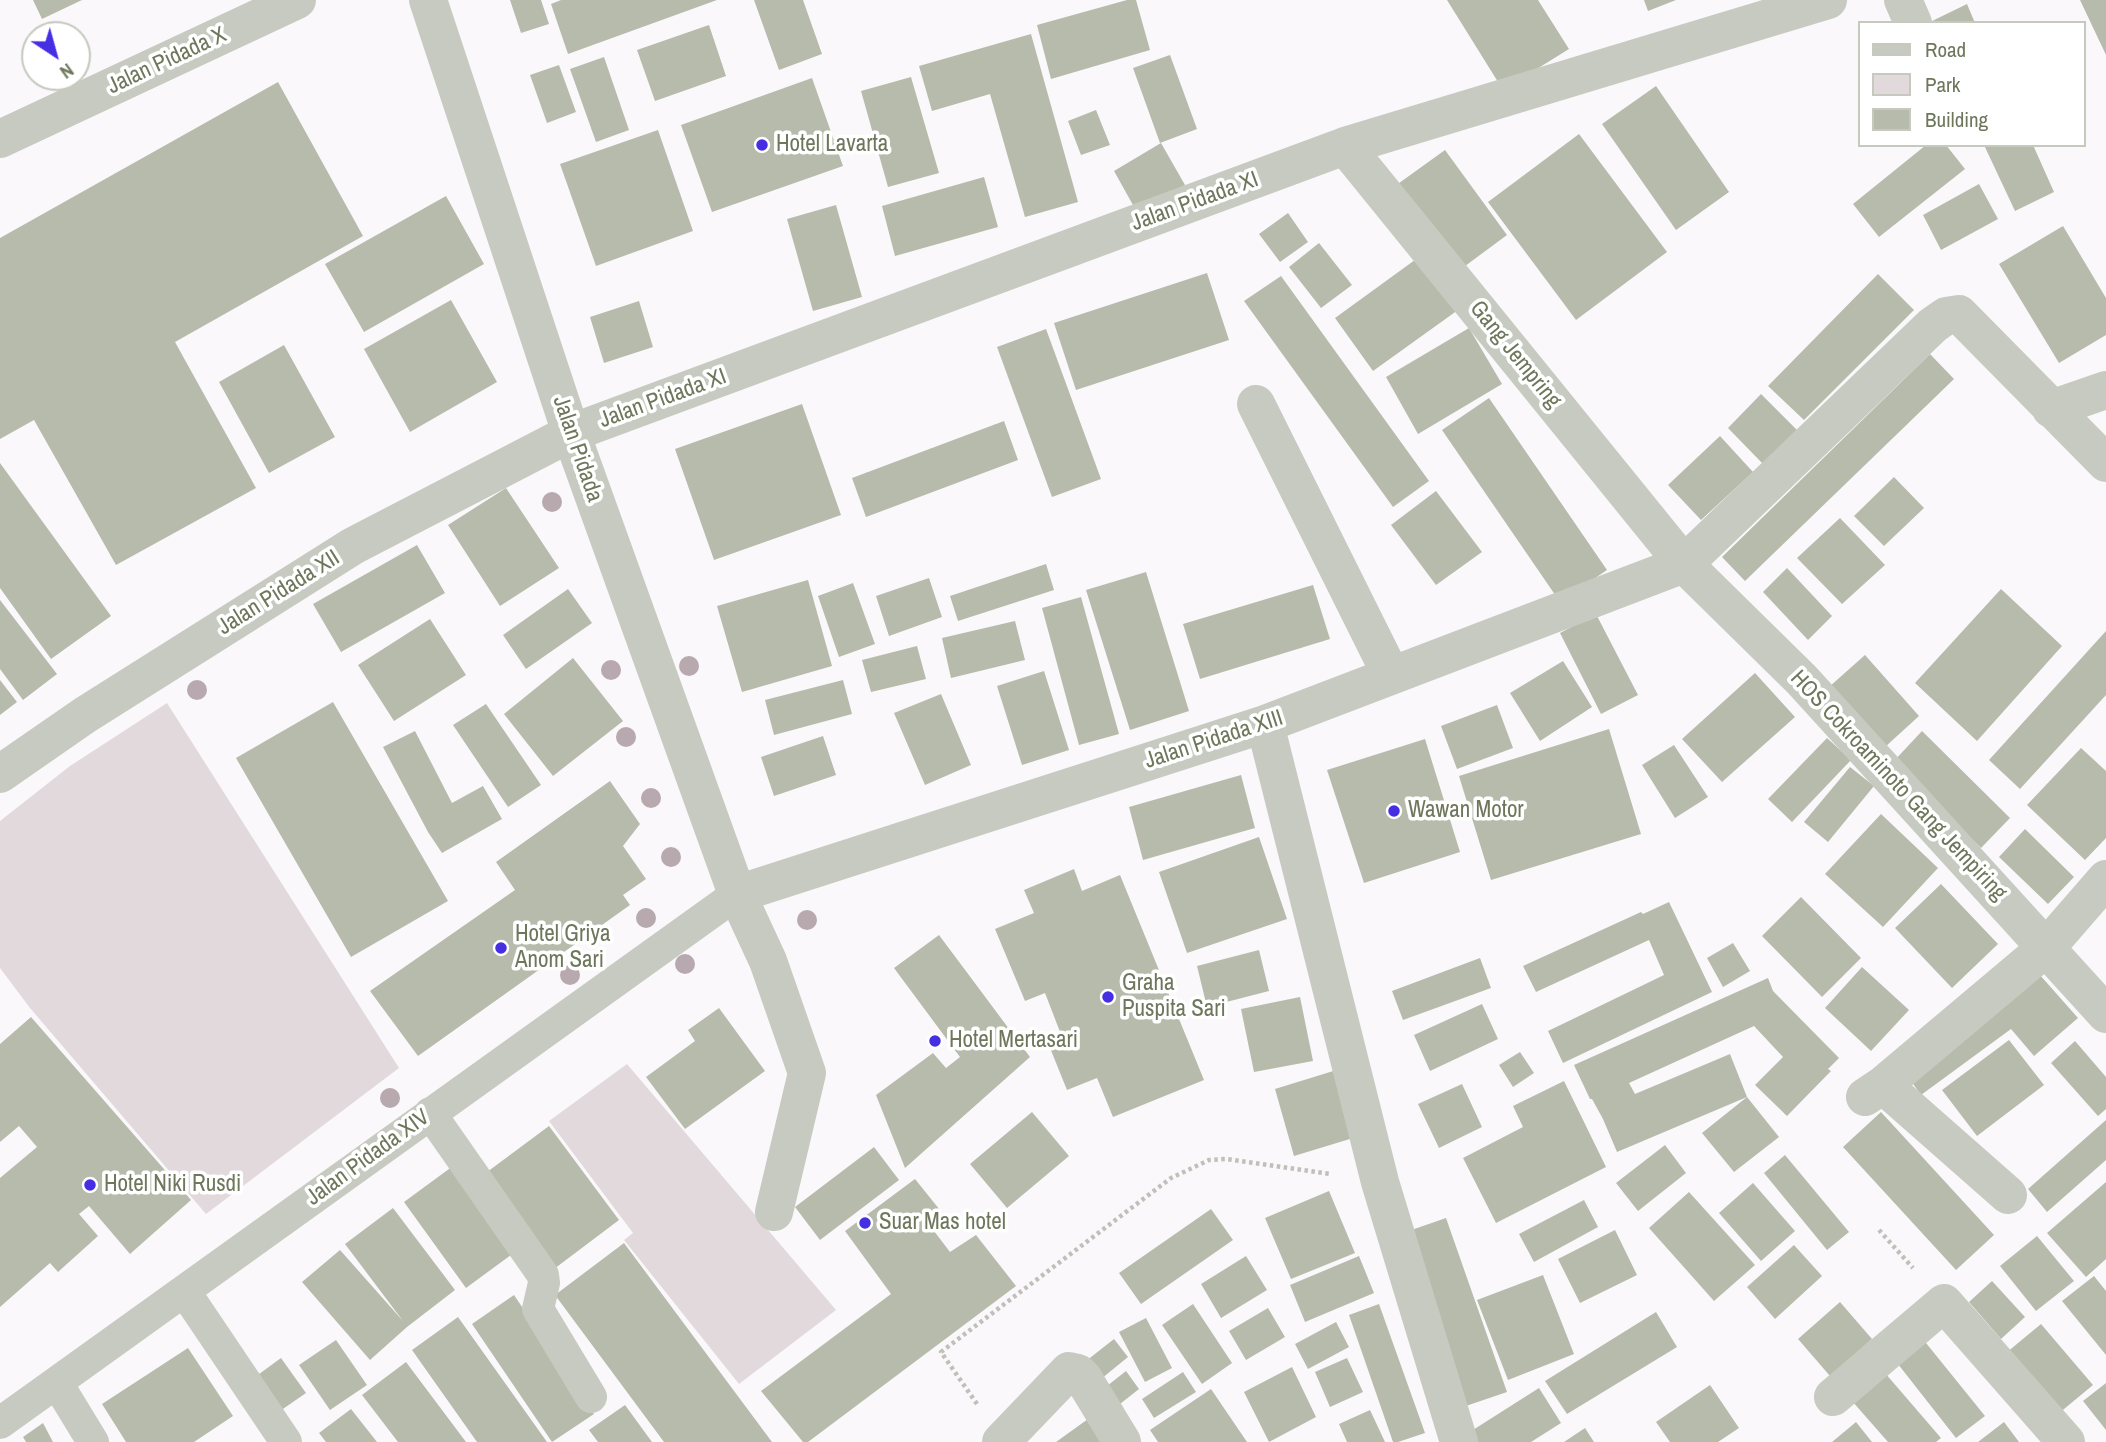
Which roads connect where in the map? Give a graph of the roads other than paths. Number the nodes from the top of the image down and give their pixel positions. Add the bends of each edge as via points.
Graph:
1 (297, 0) edge
2 (428, 0) edge
3 (1828, 0) edge
4 (1903, 0) edge
5 (1912, 21) edge
6 (0, 139) edge
7 (1345, 146) junction
8 (2106, 390) edge
9 (1256, 404) dead end
10 (2051, 409) junction
11 (571, 433) junction
12 (2106, 463) edge
13 (1684, 564) junction
14 (1391, 675) junction
15 (1265, 724) junction
16 (0, 774) edge
17 (2106, 878) edge
18 (737, 894) junction
19 (2047, 947) junction
20 (2106, 1014) edge
21 (430, 1113) junction
22 (2008, 1195) dead end
23 (774, 1212) dead end
24 (185, 1292) junction
25 (57, 1383) junction
26 (590, 1397) dead end
27 (1833, 1397) dead end
28 (0, 1423) edge
29 (1001, 1441) edge
30 (93, 1442) edge
31 (286, 1442) edge
32 (1122, 1442) edge
33 (1459, 1442) edge
34 (2066, 1442) edge

1 - 6 street, Jalan Pidada X
2 - 11 street, Jalan Pidada
3 - 7 street, Jalan Pidada XI
4 - 5 street
7 - 11 street, Jalan Pidada XI
7 - 13 street, Gang Jempring
8 - 10 street
9 - 14 street
10 - 12 street
10 - 13 street via 1959,314 1947,316
11 - 16 street, Jalan Pidada XII via 353,546
11 - 18 street, Jalan Pidada
13 - 14 street, Jalan Pidada XIII
13 - 19 street, HOS Cokroaminoto Gang Jempiring via 1802,680
14 - 15 street, Jalan Pidada XIII
15 - 18 street, Jalan Pidada XIII
15 - 33 street via 1380,1182
17 - 19 street
18 - 21 lane, Jalan Pidada XIV
18 - 23 street, Jalan Pidada via 768,961 807,1073
19 - 20 street, HOS Cokroaminoto Gang Jempiring
19 - 22 street via 1874,1091
21 - 24 lane, Jalan Pidada XIV
21 - 26 lane via 543,1275 538,1309
24 - 25 lane, Jalan Pidada XIV
24 - 31 lane
25 - 28 lane, Jalan Pidada XIV
25 - 30 lane
27 - 34 street via 1944,1303
29 - 32 street via 1073,1371 1083,1378

